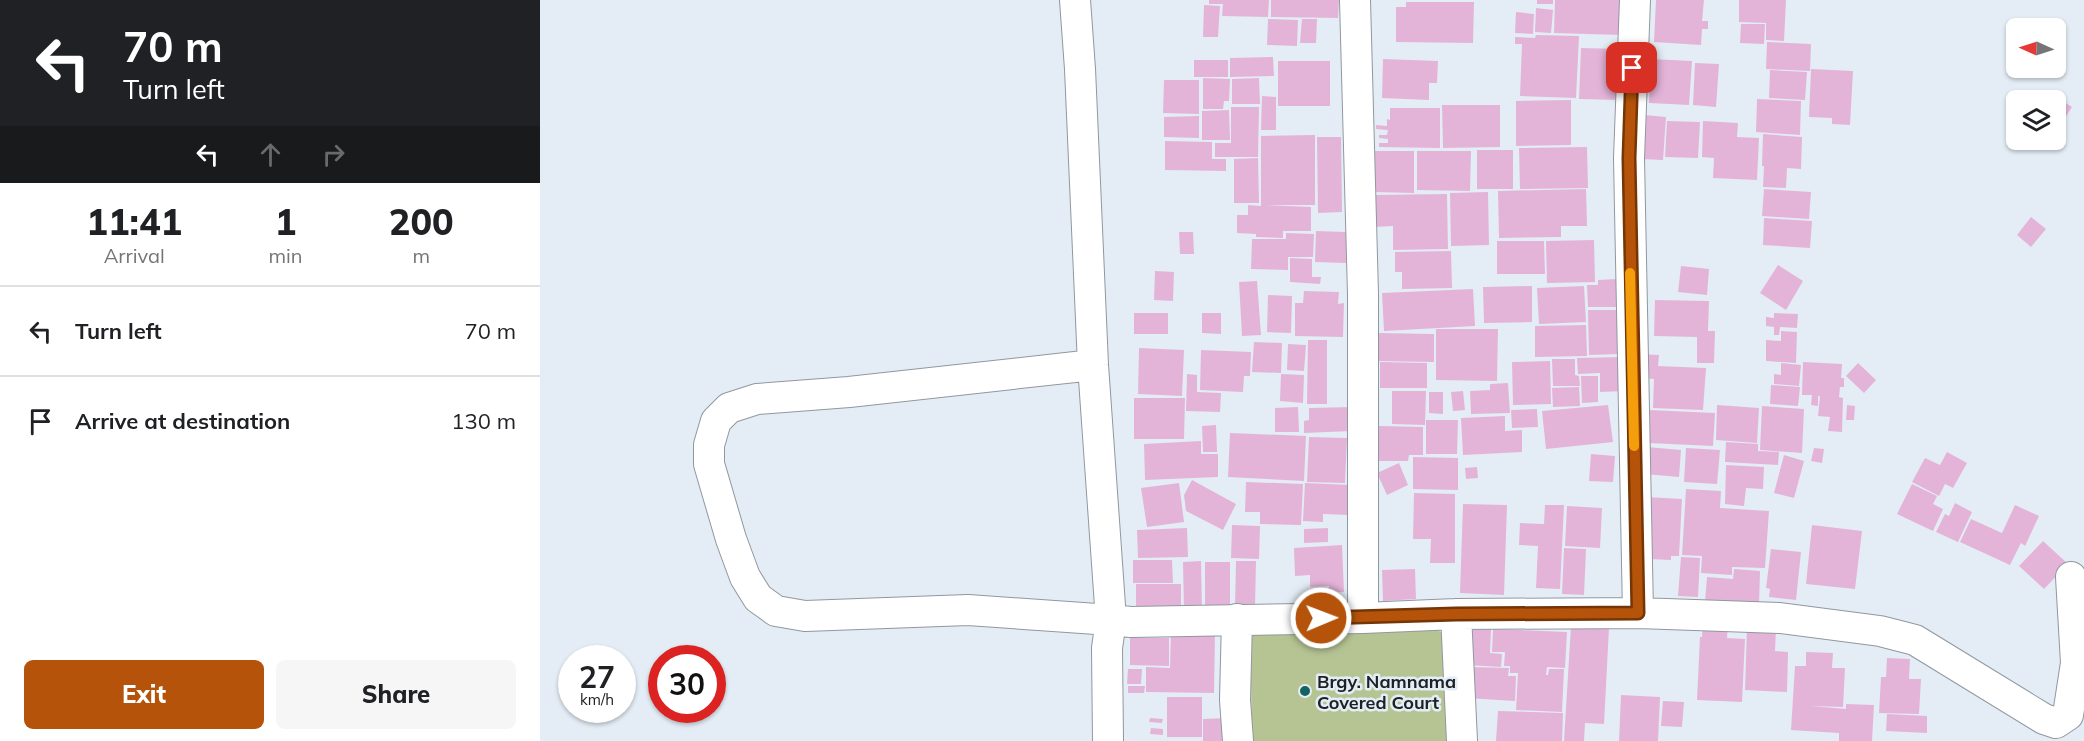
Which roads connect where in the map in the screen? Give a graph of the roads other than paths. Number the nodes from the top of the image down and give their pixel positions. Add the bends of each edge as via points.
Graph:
1 (1075, 0) edge
2 (1354, 0) edge
3 (1635, 0) edge
4 (1093, 365) junction
5 (2072, 577) dead end
6 (1638, 613) junction
7 (1456, 614) junction
8 (1364, 618) junction
9 (1111, 620) junction
10 (1237, 620) junction
11 (1108, 741) edge
12 (1238, 741) edge
13 (1462, 741) edge

1 - 4 street
2 - 8 street via 1363,294
3 - 6 street via 1629,158
4 - 9 street
4 - 9 street via 757,399 729,408 716,421 709,445 709,464 745,577 758,598 776,611 806,616 968,610
5 - 6 street via 2076,663 2068,715 2056,723 1915,640 1889,633 1780,618
6 - 7 street
7 - 8 street
7 - 13 street
8 - 10 street
9 - 10 street
9 - 11 street via 1107,648
10 - 12 street

